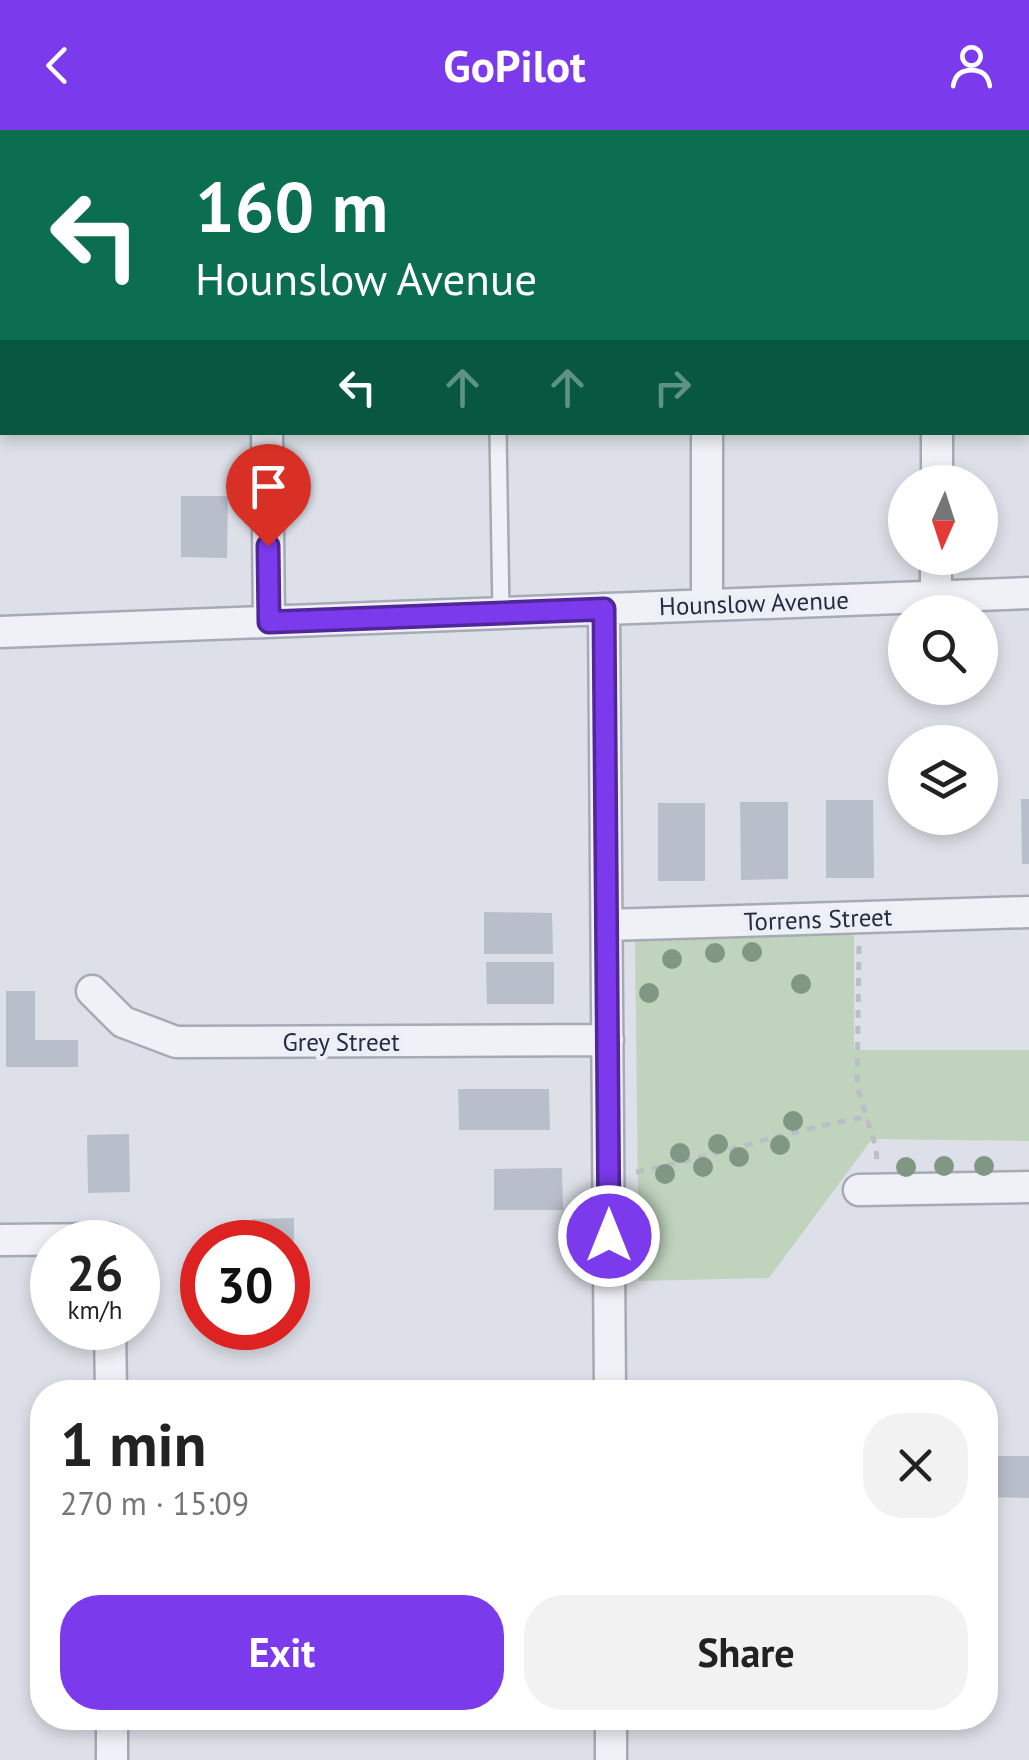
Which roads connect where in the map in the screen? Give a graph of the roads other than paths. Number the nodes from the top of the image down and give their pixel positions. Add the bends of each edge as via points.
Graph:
1 (266, 435) edge
2 (498, 435) edge
3 (706, 435) edge
4 (937, 435) edge
5 (937, 465) edge
6 (1029, 594) edge
7 (982, 595) edge
8 (888, 598) edge
9 (707, 605) junction
10 (604, 609) junction
11 (500, 613) junction
12 (269, 622) junction
13 (0, 632) edge
14 (1029, 912) edge
15 (607, 925) junction
16 (92, 991) dead end
17 (608, 1040) junction
18 (868, 1183) road end
19 (1029, 1187) edge
20 (30, 1239) edge
21 (0, 1240) edge
22 (110, 1350) edge
23 (110, 1380) edge
24 (610, 1380) edge
25 (112, 1730) edge
26 (611, 1730) edge
27 (112, 1760) edge
28 (612, 1760) edge

1 - 12 street
2 - 11 lane
3 - 9 street
4 - 5 street
6 - 7 street, Hounslow Avenue
8 - 9 street, Hounslow Avenue
9 - 10 street, Hounslow Avenue
10 - 11 street, Hounslow Avenue
10 - 15 street
11 - 12 street, Hounslow Avenue
12 - 13 street, Hounslow Avenue
14 - 15 street, Torrens Street
15 - 17 street
16 - 17 street, Grey Street via 123,1022 176,1042
17 - 24 street
18 - 19 street
20 - 21 street
22 - 23 street
25 - 27 street
26 - 28 street

